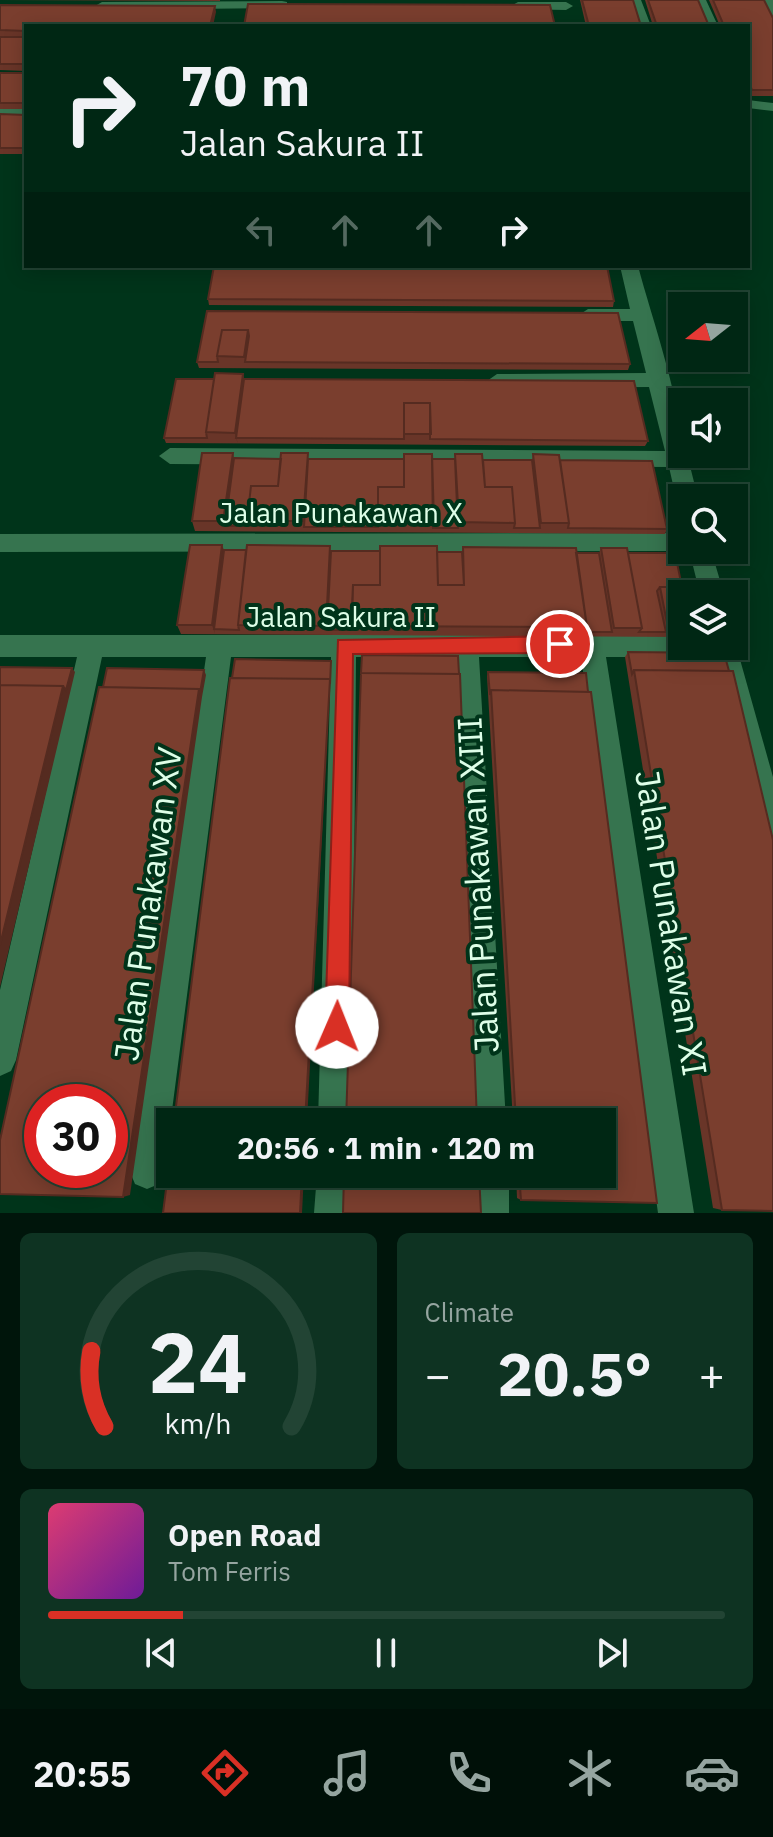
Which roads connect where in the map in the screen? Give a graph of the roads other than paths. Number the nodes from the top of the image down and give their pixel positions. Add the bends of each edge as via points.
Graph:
1 (635, 0) edge
2 (700, 0) edge
3 (767, 0) edge
4 (298, 5) edge
5 (497, 5) edge
6 (92, 6) edge
7 (232, 7) edge
8 (567, 7) edge
9 (773, 12) edge
10 (643, 24) edge
11 (710, 24) edge
12 (750, 104) edge
13 (773, 107) edge
14 (0, 114) edge
15 (24, 114) edge
16 (629, 268) edge
17 (561, 315) edge
18 (641, 315) junction
19 (659, 380) junction
20 (483, 381) edge
21 (668, 420) edge
22 (170, 456) dead end
23 (668, 459) edge
24 (668, 542) edge
25 (0, 543) edge
26 (591, 643) junction
27 (0, 646) edge
28 (344, 646) junction
29 (668, 646) edge
30 (220, 647) junction
31 (466, 647) junction
32 (91, 648) junction
33 (730, 660) edge
34 (768, 785) edge
35 (773, 830) edge
36 (0, 1060) edge
37 (335, 1108) edge
38 (488, 1108) edge
39 (147, 1172) dead end
40 (333, 1188) edge
41 (332, 1213) edge
42 (676, 1213) edge

1 - 10 street
2 - 11 street
3 - 9 street
4 - 7 street
5 - 8 street
6 - 7 street
12 - 13 street
14 - 15 street
16 - 18 street
17 - 18 street
18 - 19 street
19 - 20 street
19 - 21 street
22 - 23 street
24 - 25 street, Jalan Punakawan X
26 - 29 street, Jalan Sakura II
26 - 31 street, Jalan Sakura II
26 - 42 street, Jalan Punakawan XI
27 - 32 street, Jalan Sakura II
28 - 30 street, Jalan Sakura II
28 - 31 street, Jalan Sakura II
28 - 37 street
30 - 32 street, Jalan Sakura II
30 - 39 street, Jalan Punakawan XV
31 - 38 street, Jalan Punakawan XIII
32 - 36 street
33 - 34 street
34 - 35 street
40 - 41 street

